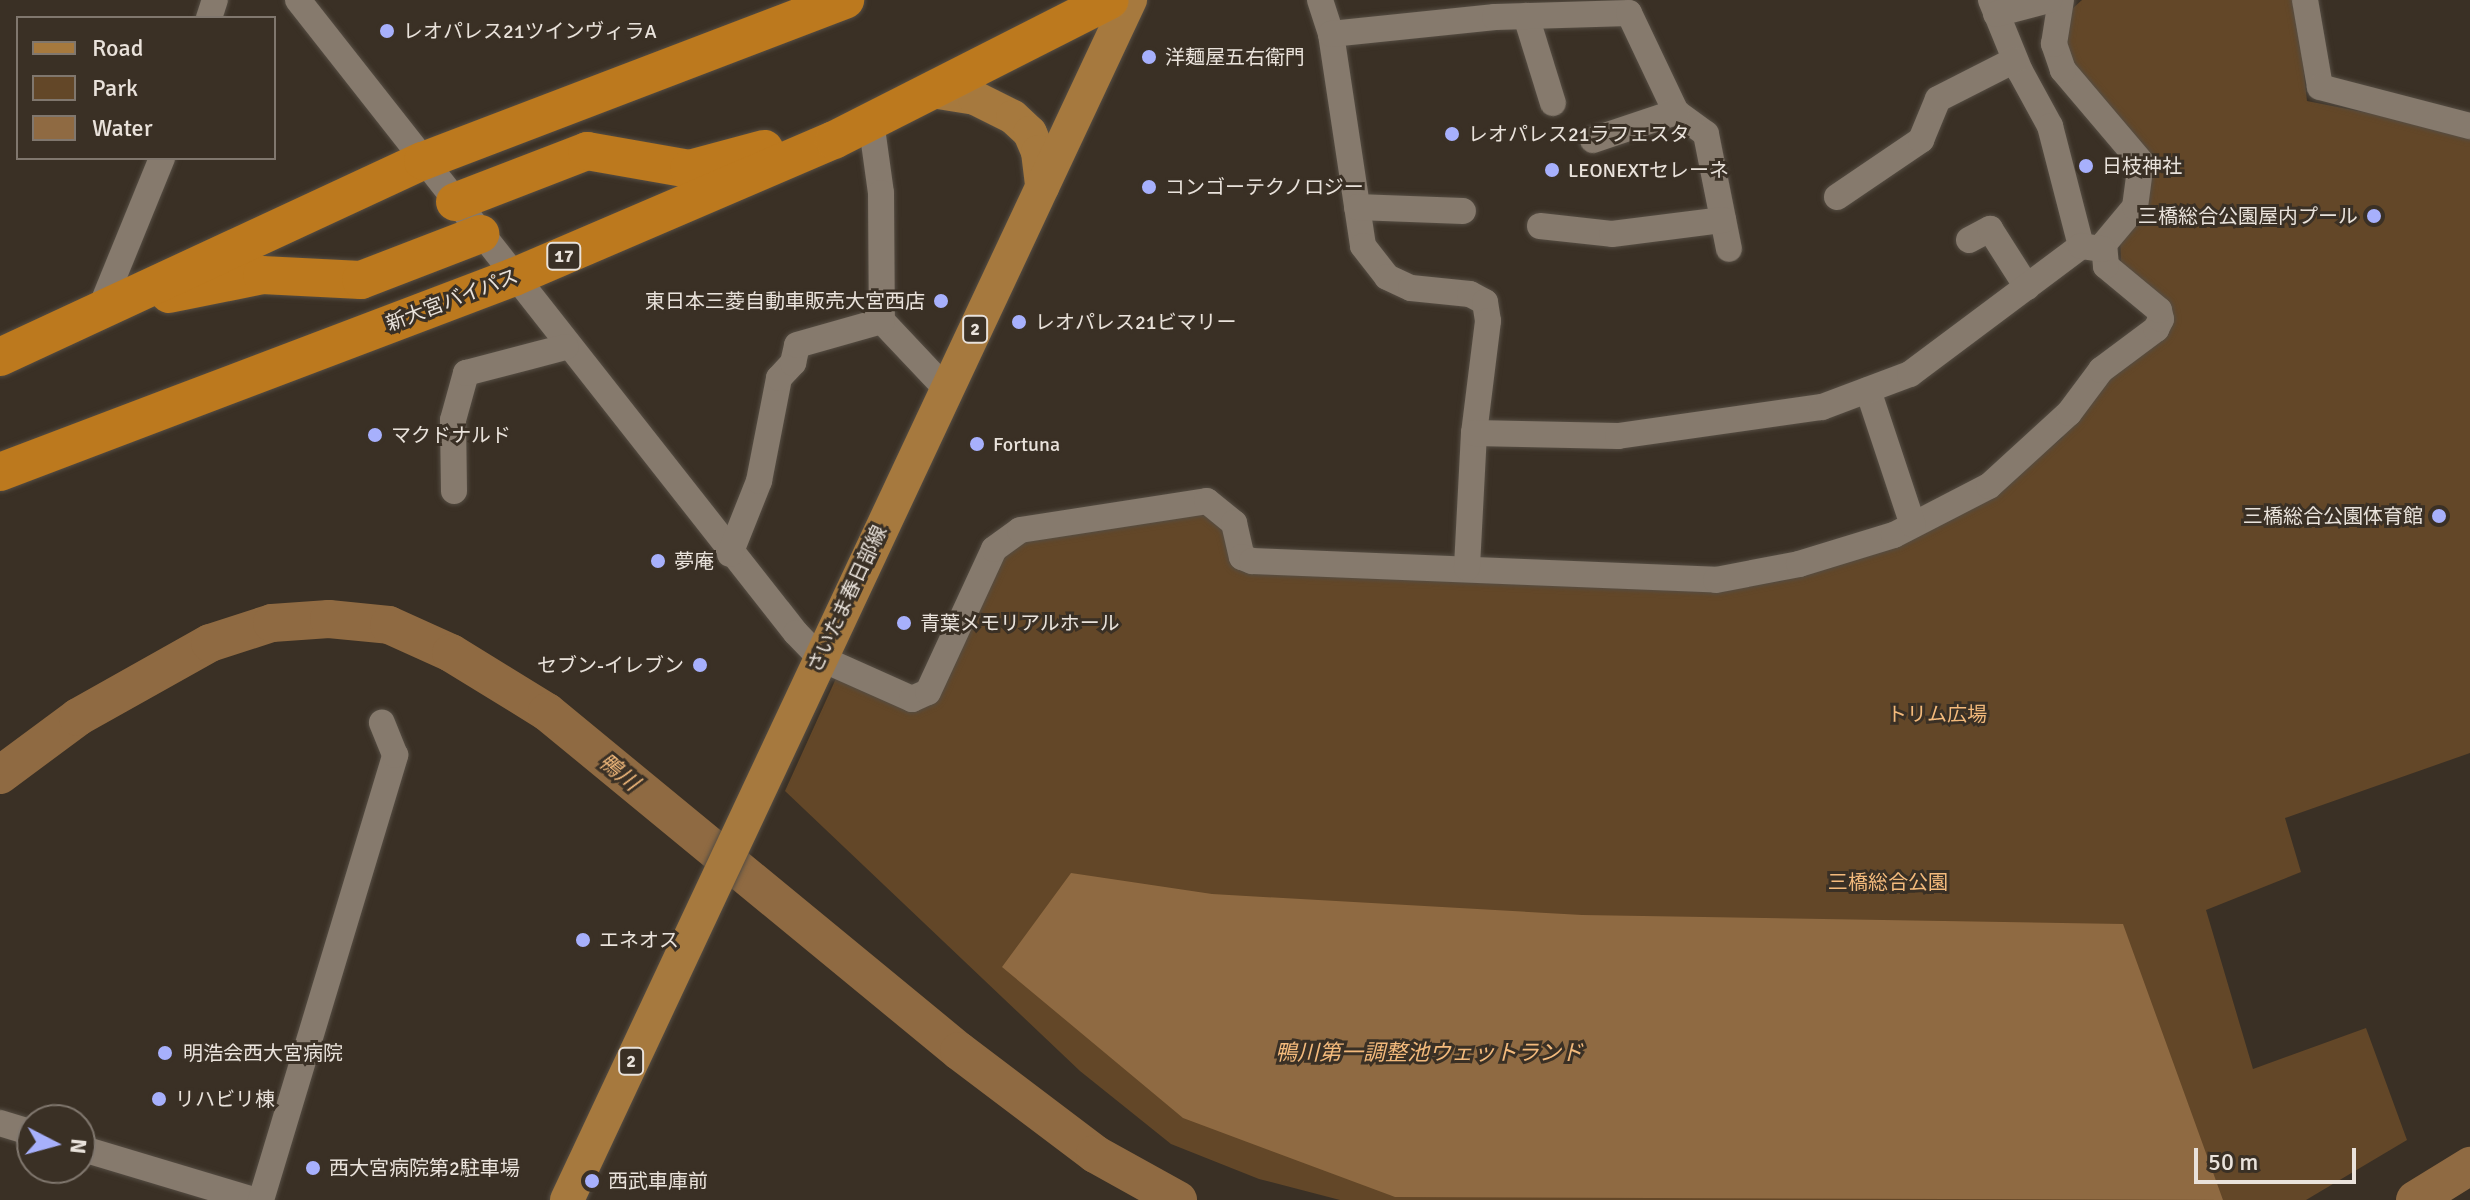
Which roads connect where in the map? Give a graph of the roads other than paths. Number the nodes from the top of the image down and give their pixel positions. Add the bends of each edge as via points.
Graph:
1 (298, 0) edge
2 (845, 0) edge
3 (1110, 0) edge
4 (1130, 0) edge
5 (1320, 0) edge
6 (2049, 0) edge
7 (2061, 0) edge
8 (2305, 0) edge
9 (1993, 7) edge
10 (1526, 16) junction
11 (1331, 34) junction
12 (2015, 60) junction
13 (932, 91) junction
14 (1553, 103) dead end
15 (1676, 112) junction
16 (871, 121) junction
17 (2470, 126) edge
18 (1593, 140) dead end
19 (161, 160) edge
20 (423, 161) junction
21 (1042, 187) junction
22 (1837, 197) dead end
23 (455, 202) junction
24 (1357, 207) junction
25 (1463, 211) dead end
26 (1723, 220) junction
27 (1540, 226) dead end
28 (480, 234) junction
29 (1969, 240) dead end
30 (2092, 248) junction
31 (1729, 249) dead end
32 (514, 277) junction
33 (2027, 287) junction
34 (100, 310) junction
35 (882, 321) junction
36 (566, 347) junction
37 (0, 357) edge
38 (946, 389) junction
39 (1868, 390) junction
40 (1474, 433) junction
41 (0, 472) edge
42 (454, 491) dead end
43 (1913, 525) junction
44 (730, 554) junction
45 (1467, 568) junction
46 (820, 658) junction
47 (382, 722) dead end
48 (96, 1153) edge
49 (253, 1200) edge
50 (261, 1200) edge
51 (567, 1200) edge

1 - 20 street
2 - 20 highway
3 - 13 highway, 新大宮バイパス / 17
4 - 21 main road, さいたま春日部線 / 2
5 - 11 street
6 - 9 street
7 - 30 street via 2054,44 2063,70 2141,162 2135,207
8 - 17 street via 2320,87
9 - 12 street
10 - 11 street
10 - 14 street
10 - 15 street via 1629,13
11 - 24 street
12 - 22 street via 1938,99 1921,140
12 - 30 street via 2050,126
13 - 16 highway, 新大宮バイパス / 17
13 - 21 main road via 975,98 1013,117 1030,133 1038,152
15 - 18 street
15 - 26 street via 1706,134
16 - 23 highway via 689,169 587,151
16 - 32 highway, 新大宮バイパス / 17
16 - 35 street via 881,193
19 - 34 street
20 - 23 street
20 - 34 highway
21 - 38 main road, さいたま春日部線 / 2
23 - 28 street
24 - 25 street
24 - 40 street via 1363,246 1387,277 1411,288 1470,294 1485,302 1488,321
26 - 27 street via 1612,234
26 - 31 street
28 - 32 street
28 - 34 highway via 361,280 262,275
29 - 33 street via 1990,229
30 - 33 street
30 - 43 street via 2159,310 2156,329 2101,370 2069,413 1989,486
32 - 36 street
32 - 41 highway, 新大宮バイパス / 17
33 - 39 street via 1910,374
34 - 37 highway
35 - 38 street
35 - 44 street via 797,345 793,363 779,378 759,481
36 - 42 street via 466,373 453,420
36 - 44 street
38 - 46 main road, さいたま春日部線 / 2
39 - 40 street via 1822,407 1703,428 1618,436
39 - 43 street
40 - 45 street
43 - 45 street via 1799,564 1716,580
44 - 46 street
45 - 46 street via 1252,561 1242,557 1234,523 1207,501 1163,507 1020,530 994,549 928,692 921,697 912,699
46 - 51 main road, さいたま春日部線 / 2
47 - 50 street via 395,755
48 - 49 street

